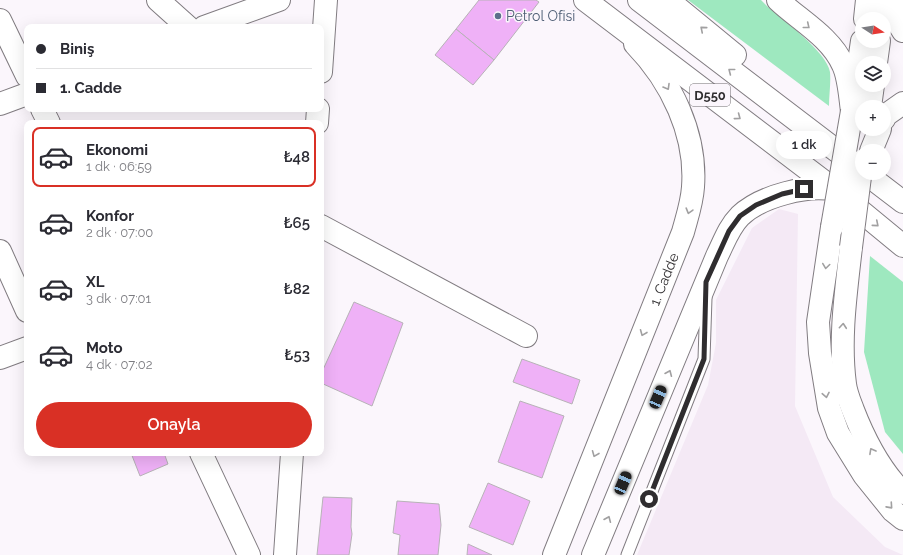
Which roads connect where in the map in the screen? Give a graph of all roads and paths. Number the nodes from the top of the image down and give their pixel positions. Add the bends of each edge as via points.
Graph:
1 (158, 0) edge
2 (279, 0) edge
3 (326, 0) edge
4 (585, 0) edge
5 (639, 0) edge
6 (668, 0) edge
7 (778, 0) edge
8 (867, 0) edge
9 (886, 0) edge
10 (894, 0) edge
11 (866, 12) edge
12 (884, 12) edge
13 (605, 16) junction
14 (0, 20) edge
15 (185, 24) edge
16 (212, 24) edge
17 (324, 29) edge
18 (903, 31) edge
19 (862, 48) edge
20 (24, 70) edge
21 (24, 95) edge
22 (857, 100) edge
23 (861, 100) edge
24 (903, 103) edge
25 (0, 104) edge
26 (891, 111) edge
27 (789, 115) junction
28 (855, 133) edge
29 (855, 169) edge
30 (861, 180) edge
31 (870, 180) edge
32 (835, 190) junction
33 (903, 202) edge
34 (324, 228) edge
35 (903, 246) edge
36 (0, 251) edge
37 (706, 282) junction
38 (24, 304) edge
39 (526, 336) dead end
40 (24, 349) edge
41 (0, 358) edge
42 (202, 456) edge
43 (292, 456) edge
44 (903, 493) edge
45 (903, 519) edge
46 (249, 555) edge
47 (285, 555) edge
48 (554, 555) edge
49 (593, 555) edge
50 (627, 555) edge

1 - 15 main road
2 - 16 main road
3 - 17 main road
4 - 13 main road, D550
27 -> 5 main road, D550
27 -> 6 main road via 755,71
7 -> 22 main road via 833,48 844,66
8 - 11 main road
9 - 12 main road
10 - 18 main road
13 -> 32 main road, D550
13 -> 48 main road, 1. Cadde via 651,62 672,96 689,135 693,187 683,232
14 - 20 main road
19 - 23 main road
21 - 25 main road
24 - 26 main road
27 - 29 main road, D550
28 -> 45 main road, bridge via 832,227 818,322 820,353 829,408 838,433 864,475 893,511
44 -> 30 main road, bridge via 877,460 862,434 845,386 842,338 851,247
31 - 33 main road, D550
32 -> 35 main road, D550
32 - 37 main road via 804,189 765,200 748,210 729,231
34 - 39 main road
36 - 38 main road
49 -> 37 main road
37 - 50 lane via 704,359
40 - 41 main road
42 - 46 main road
43 - 47 main road

